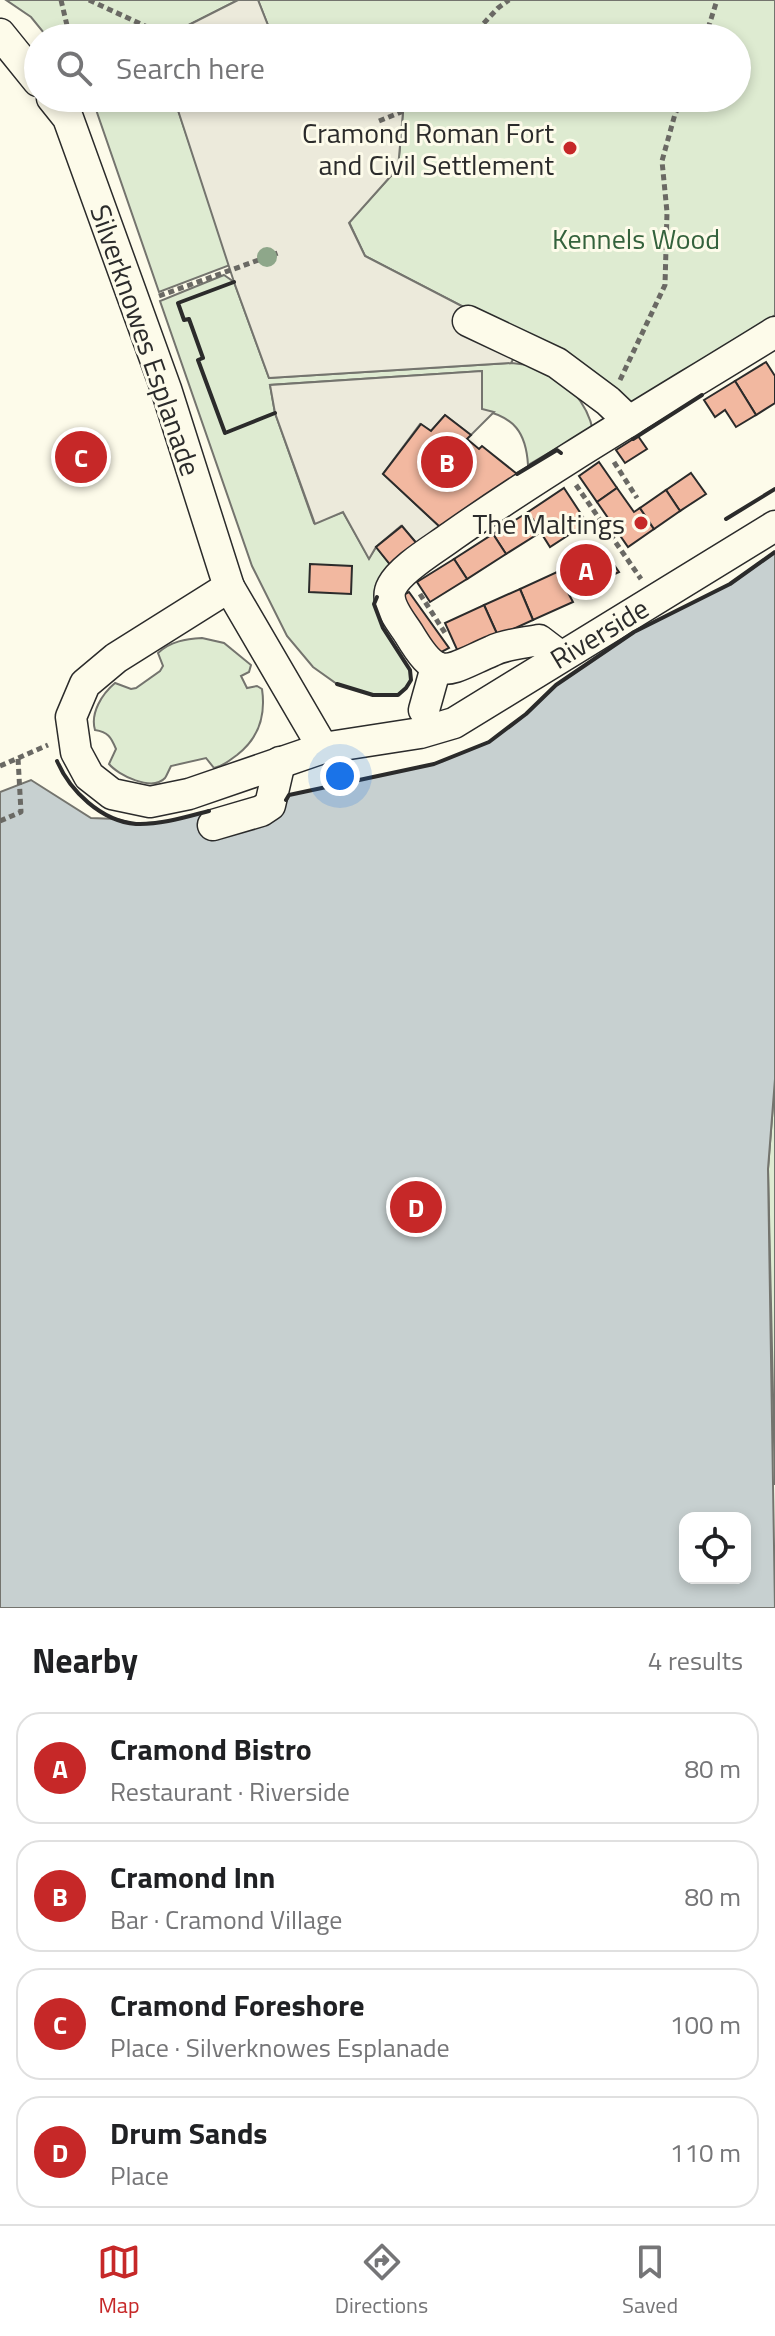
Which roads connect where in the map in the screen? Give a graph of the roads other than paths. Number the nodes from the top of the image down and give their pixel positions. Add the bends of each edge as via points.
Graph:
1 (0, 34) edge
2 (24, 64) edge
3 (63, 112) edge
4 (468, 321) dead end
5 (775, 332) edge
6 (619, 412) junction
7 (775, 526) edge
8 (229, 587) junction
9 (560, 656) junction
10 (436, 667) junction
11 (422, 722) junction
12 (323, 748) junction
13 (280, 762) junction
14 (213, 825) dead end

1 - 2 street
3 - 8 street, Silverknowes Esplanade via 166,389
4 - 6 street via 557,363
5 - 6 street
6 - 10 street via 600,441 450,538 391,586 392,607 424,659
7 - 9 street, Riverside
8 - 12 street, Silverknowes Esplanade
8 - 13 street via 116,658 85,684 71,717 76,752 89,776 112,794 150,802
9 - 10 street via 539,640 495,649 453,668
9 - 11 street, Riverside via 454,723
10 - 11 street
11 - 12 street
12 - 13 street
13 - 14 street via 270,805

